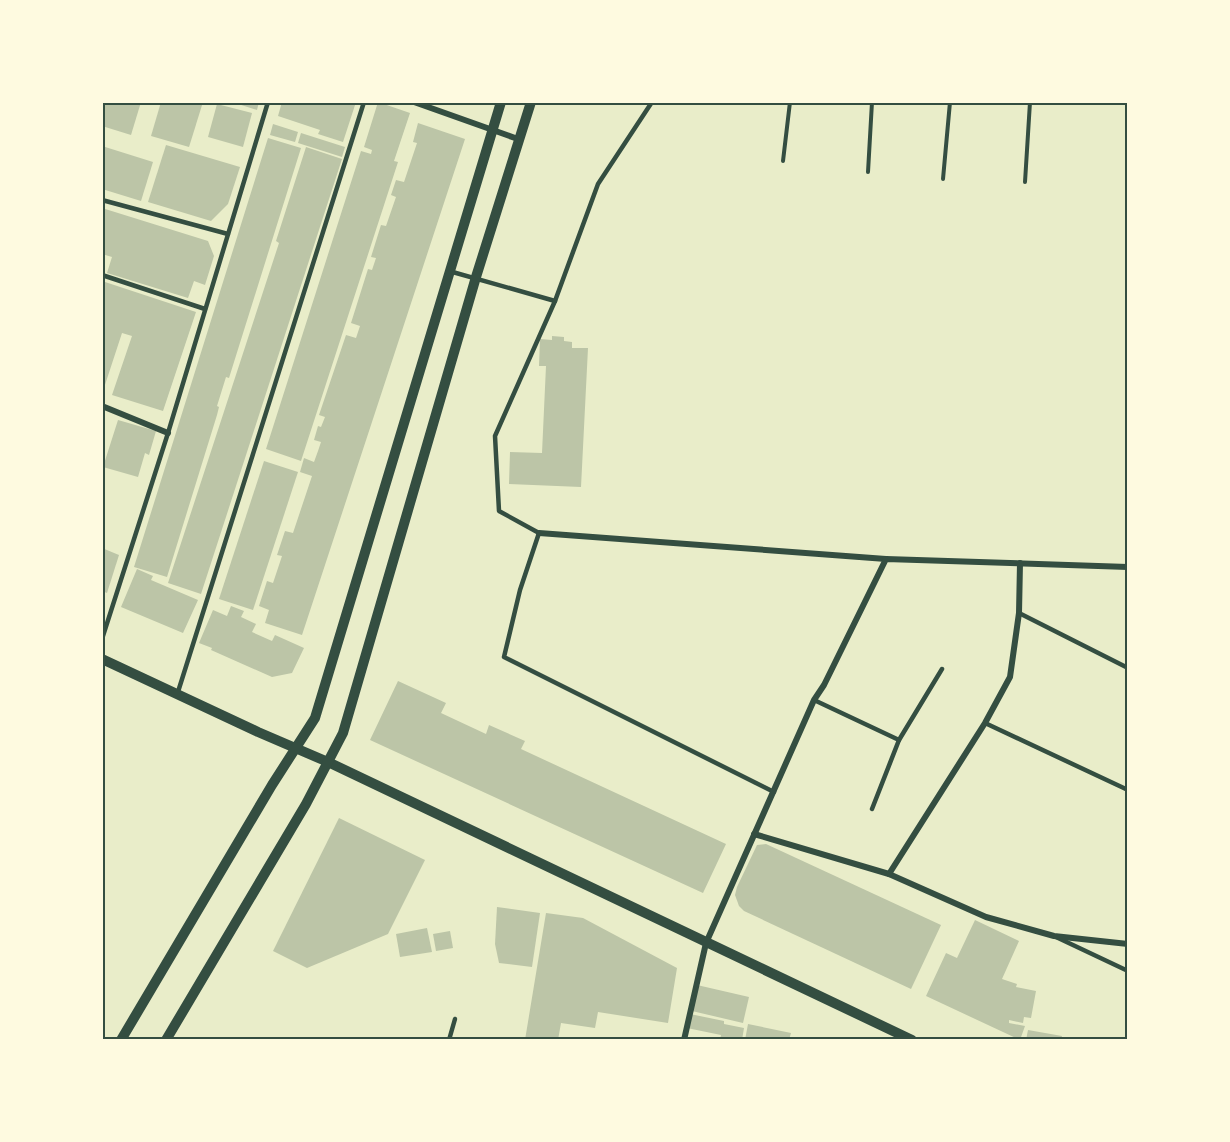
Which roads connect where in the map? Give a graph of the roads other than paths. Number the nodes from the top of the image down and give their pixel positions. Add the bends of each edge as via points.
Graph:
1 (268, 102) edge
2 (364, 102) edge
3 (414, 102) edge
4 (501, 102) edge
5 (531, 102) edge
6 (652, 102) edge
7 (492, 129) junction
8 (518, 139) junction
9 (102, 200) edge
10 (228, 234) junction
11 (449, 271) junction
12 (102, 276) edge
13 (476, 277) junction
14 (555, 301) junction
15 (205, 309) junction
16 (102, 406) edge
17 (168, 433) junction
18 (539, 533) junction
19 (886, 559) junction
20 (1020, 563) junction
21 (1128, 567) edge
22 (1019, 613) junction
23 (102, 639) edge
24 (102, 659) edge
25 (1128, 668) edge
26 (942, 669) dead end
27 (177, 695) junction
28 (814, 700) junction
29 (985, 723) junction
30 (899, 740) junction
31 (296, 748) junction
32 (328, 762) junction
33 (1128, 790) edge
34 (774, 792) junction
35 (872, 809) dead end
36 (754, 834) junction
37 (889, 874) junction
38 (1054, 936) junction
39 (706, 943) junction
40 (1128, 944) edge
41 (1128, 971) edge
42 (455, 1019) dead end
43 (121, 1040) edge
44 (166, 1040) edge
45 (449, 1040) edge
46 (684, 1040) edge
47 (912, 1040) edge

1 - 10 lane
2 - 27 lane
3 - 7 street
4 - 7 street
5 - 8 street
6 - 14 lane via 598,184
7 - 8 street
7 - 11 street
8 - 13 street
9 - 10 lane
10 - 15 lane
11 - 13 lane
11 - 31 street via 315,718
12 - 15 lane
13 - 14 lane
13 - 32 street via 343,733
14 - 18 lane via 495,436 499,511
15 - 17 lane
16 - 17 street
17 - 23 lane
18 - 19 street
18 - 34 lane via 504,657
19 - 20 street
19 - 28 street
20 - 21 street
20 - 22 street
22 - 25 lane
22 - 29 street via 1010,677
24 - 27 street
26 - 30 lane
27 - 31 street
28 - 30 lane
28 - 34 street
29 - 33 lane
29 - 37 street
30 - 35 lane
31 - 32 street
31 - 43 street
32 - 39 street
32 - 44 street
34 - 36 street
36 - 37 street
36 - 39 street
37 - 38 street via 986,917
38 - 40 street
38 - 41 lane
39 - 46 street
39 - 47 street
42 - 45 lane

